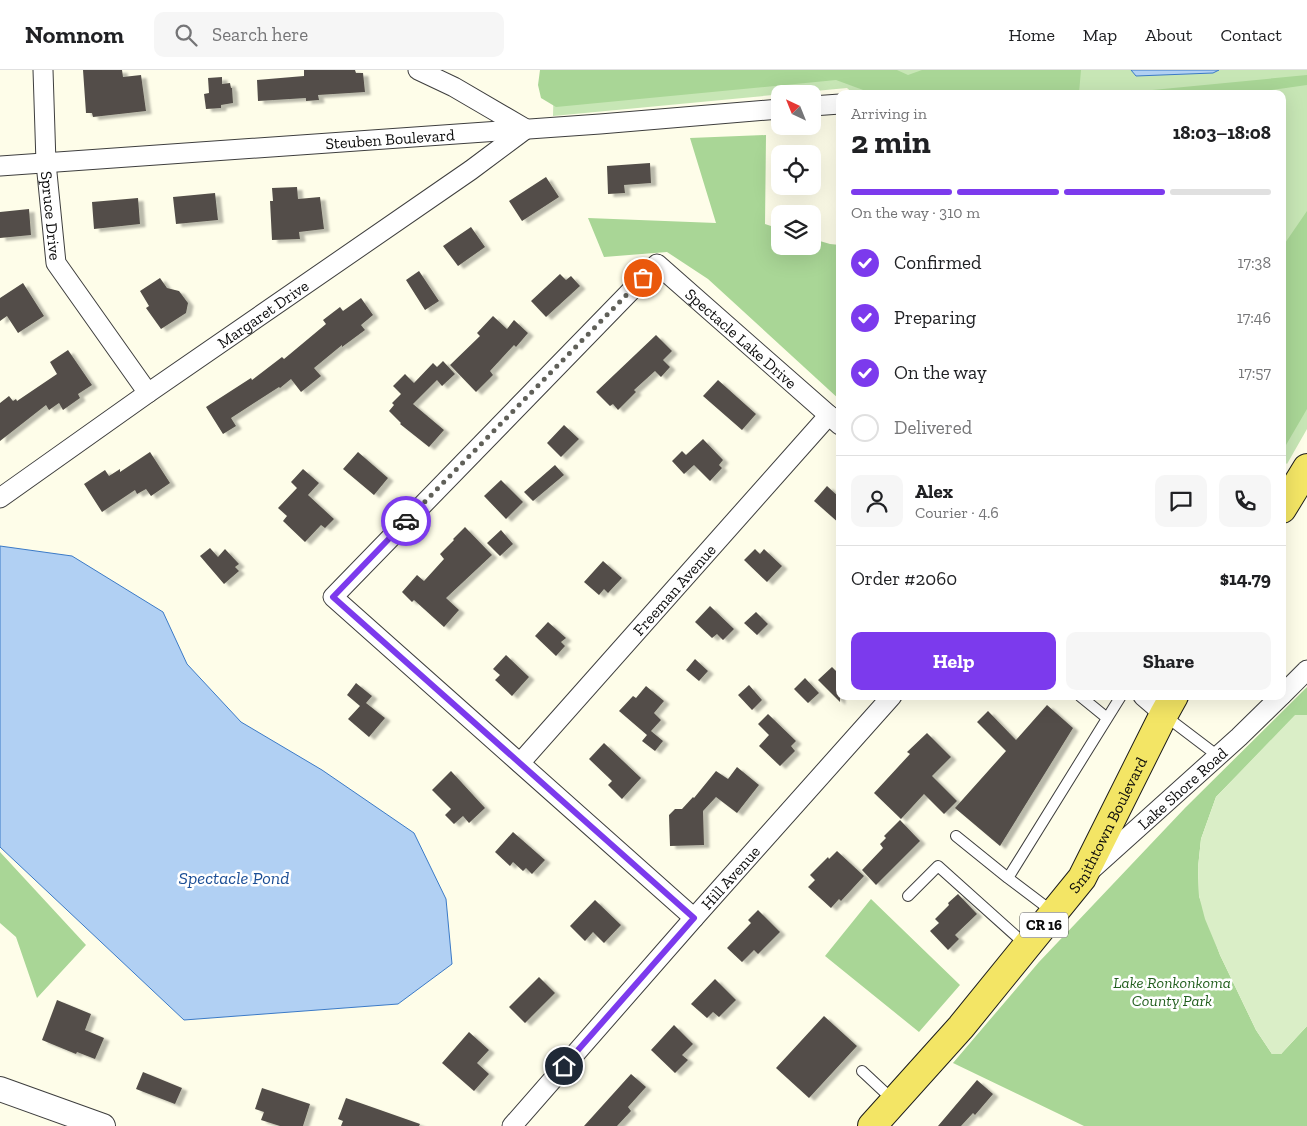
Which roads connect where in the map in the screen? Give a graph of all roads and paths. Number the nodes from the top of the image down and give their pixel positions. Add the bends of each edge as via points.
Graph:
1 (43, 70) edge
2 (418, 70) edge
3 (836, 104) edge
4 (821, 105) edge
5 (771, 110) edge
6 (526, 129) junction
7 (46, 163) junction
8 (0, 166) edge
9 (148, 393) junction
10 (835, 420) edge
11 (1307, 468) edge
12 (1286, 496) edge
13 (0, 498) edge
14 (1307, 670) edge
15 (1286, 691) edge
16 (888, 700) edge
17 (1085, 700) edge
18 (1118, 700) edge
19 (1155, 700) edge
20 (1277, 700) edge
21 (1169, 705) edge
22 (1107, 718) junction
23 (1218, 756) junction
24 (520, 763) junction
25 (956, 836) dead end
26 (1008, 878) junction
27 (1082, 878) junction
28 (908, 896) dead end
29 (1054, 913) junction
30 (694, 918) junction
31 (1027, 946) junction
32 (862, 1071) dead end
33 (0, 1090) edge
34 (894, 1100) junction
35 (103, 1126) edge
36 (512, 1126) edge
37 (872, 1126) edge

1 - 7 street, Spruce Drive
2 - 6 street
3 - 4 street
5 - 6 street, Steuben Boulevard
6 - 7 street, Steuben Boulevard
6 - 9 street, Margaret Drive
7 - 8 street, Steuben Boulevard
7 - 9 street, Spruce Drive via 56,263
9 - 13 street, Margaret Drive
10 - 24 street, Freeman Avenue
10 - 24 street, Spectacle Lake Drive via 657,264 333,597
11 - 12 main road
14 - 15 street, Lake Shore Road
16 - 30 street, Hill Avenue
17 - 22 lane
18 - 22 lane
19 - 21 street
20 - 23 street, Lake Shore Road
21 - 23 lane
21 - 27 main road, Smithtown Boulevard / CR 16
22 - 26 lane
23 - 27 street, Lake Shore Road
24 - 30 street, Spectacle Lake Drive
25 - 26 lane
26 - 29 lane
27 - 29 main road, Smithtown Boulevard / CR 16
28 - 31 lane via 938,866
29 - 31 main road, Smithtown Boulevard / CR 16
30 - 36 street, Hill Avenue
31 - 34 main road, Smithtown Boulevard / CR 16 via 961,1027
32 - 34 lane
33 - 35 street
34 - 37 main road, Smithtown Boulevard / CR 16

